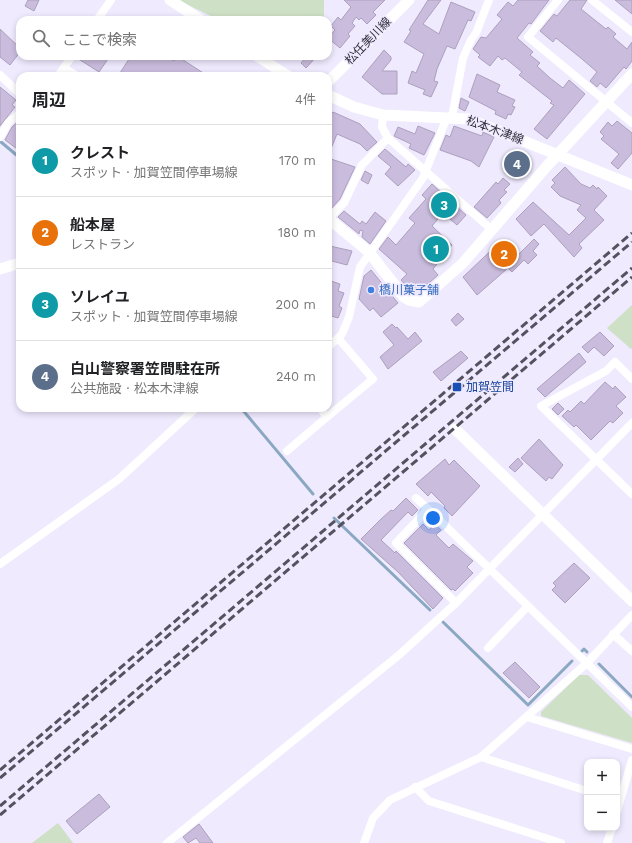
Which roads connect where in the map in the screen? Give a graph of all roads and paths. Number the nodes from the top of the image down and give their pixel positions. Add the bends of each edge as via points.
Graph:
1 (111, 0) edge
2 (170, 0) edge
3 (409, 0) edge
4 (488, 0) edge
5 (558, 0) edge
6 (592, 0) edge
7 (100, 16) edge
8 (195, 16) edge
9 (632, 32) edge
10 (69, 60) edge
11 (263, 60) edge
12 (64, 68) junction
13 (61, 72) edge
14 (70, 72) edge
15 (282, 72) edge
16 (632, 74) edge
17 (0, 75) edge
18 (332, 78) edge
19 (16, 90) edge
20 (332, 98) edge
21 (606, 102) junction
22 (383, 115) junction
23 (16, 116) edge
24 (449, 117) junction
25 (632, 123) edge
26 (0, 137) edge
27 (388, 138) junction
28 (558, 155) junction
29 (426, 172) junction
30 (632, 185) edge
31 (332, 214) edge
32 (332, 221) edge
33 (491, 229) junction
34 (369, 252) junction
35 (16, 264) edge
36 (0, 269) edge
37 (338, 338) junction
38 (332, 343) edge
39 (632, 379) edge
40 (192, 412) edge
41 (323, 412) edge
42 (327, 417) junction
43 (632, 423) edge
44 (455, 429) dead end
45 (287, 451) dead end
46 (596, 459) junction
47 (632, 494) edge
48 (416, 498) dead end
49 (428, 509) junction
50 (542, 514) junction
51 (0, 564) edge
52 (490, 568) junction
53 (632, 601) edge
54 (456, 603) junction
55 (528, 606) junction
56 (632, 615) edge
57 (613, 634) junction
58 (488, 648) dead end
59 (632, 651) edge
60 (587, 663) junction
61 (632, 707) edge
62 (527, 717) junction
63 (632, 749) edge
64 (481, 758) junction
65 (632, 760) edge
66 (414, 787) junction
67 (584, 790) edge
68 (620, 796) edge
69 (611, 831) edge
70 (178, 840) edge
71 (167, 843) edge
72 (364, 843) edge
73 (561, 843) edge
74 (607, 843) edge

1 - 7 street
2 - 8 main road
3 - 18 main road, 松任美川線
4 - 24 street via 476,33 463,58
5 - 21 street via 528,37
6 - 9 street
10 - 12 street
11 - 15 main road
12 - 13 street
12 - 14 street
16 - 21 main road
17 - 19 street
20 - 22 main road, 松本木津線
21 - 25 street
21 - 28 main road
22 - 24 main road, 松本木津線
22 - 27 street via 382,127
23 - 26 street via 8,123
24 - 28 main road, 松本木津線 via 469,119
24 - 29 street
27 - 29 street
27 - 31 street via 362,165 344,203
28 - 30 main road, 松本木津線
28 - 33 main road
29 - 33 street
29 - 34 street
32 - 34 main road
33 - 34 main road via 450,277 419,302 404,297
34 - 37 street via 360,267 349,316
35 - 36 main road
37 - 38 street
37 - 42 street via 373,379
39 - 46 street via 615,362 606,371 541,406
40 - 51 street via 119,479
41 - 42 street
42 - 45 street
43 - 46 street
44 - 50 main road
46 - 47 street
46 - 50 street
48 - 49 street
49 - 52 street
49 - 54 street via 396,543
50 - 52 street
50 - 53 main road
52 - 54 street
52 - 55 street
54 - 70 street via 400,655
55 - 58 street
55 - 60 street
56 - 57 street
57 - 59 street
57 - 60 street
60 - 61 street
60 - 62 street
62 - 63 street
62 - 64 street
64 - 66 street
64 - 67 street
65 - 68 street
66 - 72 street via 390,800 372,818
66 - 73 street via 429,801
69 - 74 street
70 - 71 street

